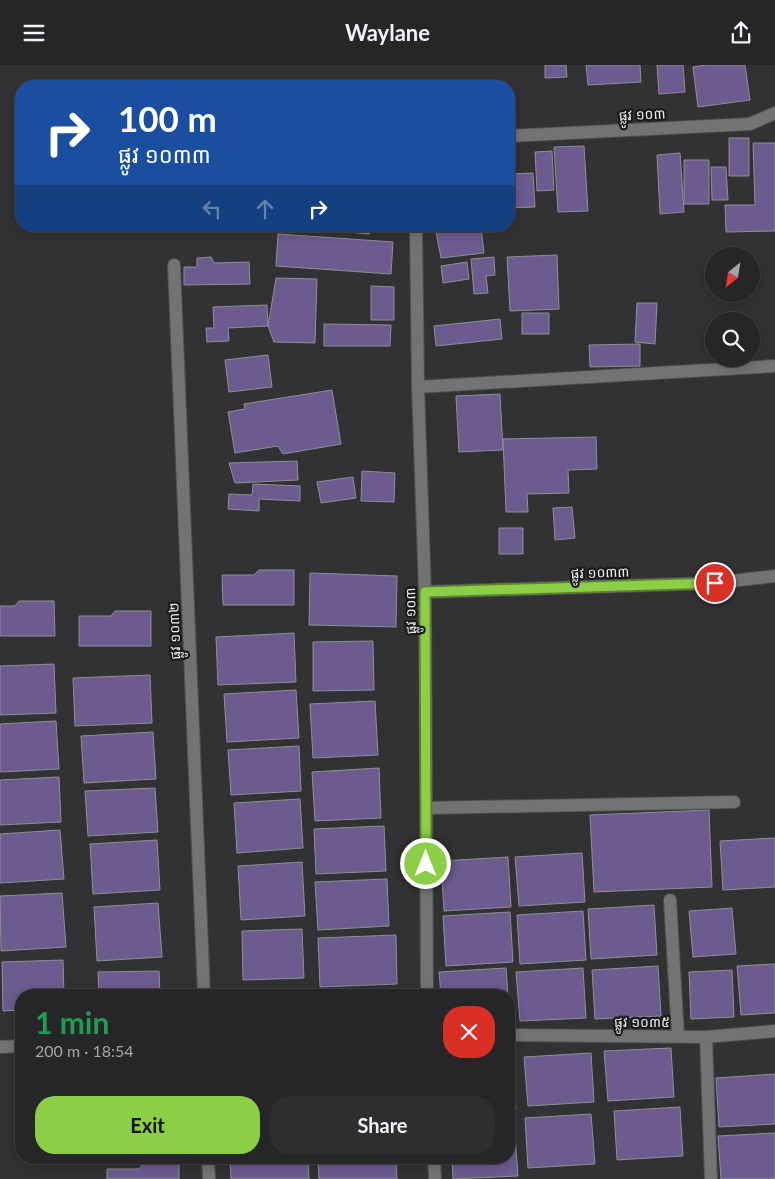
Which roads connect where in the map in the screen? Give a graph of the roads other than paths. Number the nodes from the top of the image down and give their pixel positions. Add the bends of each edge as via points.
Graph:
1 (775, 113) edge
2 (515, 136) edge
3 (416, 232) edge
4 (174, 265) dead end
5 (775, 366) edge
6 (418, 387) junction
7 (775, 575) edge
8 (425, 592) junction
9 (734, 802) dead end
10 (426, 808) junction
11 (670, 900) dead end
12 (204, 989) edge
13 (427, 989) edge
14 (775, 1031) edge
15 (515, 1035) edge
16 (678, 1036) junction
17 (706, 1037) junction
18 (15, 1046) edge
19 (0, 1047) edge
20 (208, 1164) edge
21 (434, 1164) edge
22 (209, 1179) edge
23 (435, 1179) edge
24 (711, 1179) edge

1 - 2 street, ផ្លូវ ១០៣ via 750,124
3 - 6 street, ផ្លូវ ១០៣
4 - 12 street, ផ្លូវ ១០៣២
5 - 6 street
6 - 8 street, ផ្លូវ ១០៣
7 - 8 street, ផ្លូវ ១០៣៣ via 715,583
8 - 10 street, ផ្លូវ ១០៣
9 - 10 street
10 - 13 street, ផ្លូវ ១០៣
11 - 16 street
14 - 17 street, ផ្លូវ ១០៣៥
15 - 16 street, ផ្លូវ ១០៣៥
16 - 17 street, ផ្លូវ ១០៣៥
17 - 24 street
18 - 19 street
20 - 22 street
21 - 23 street

